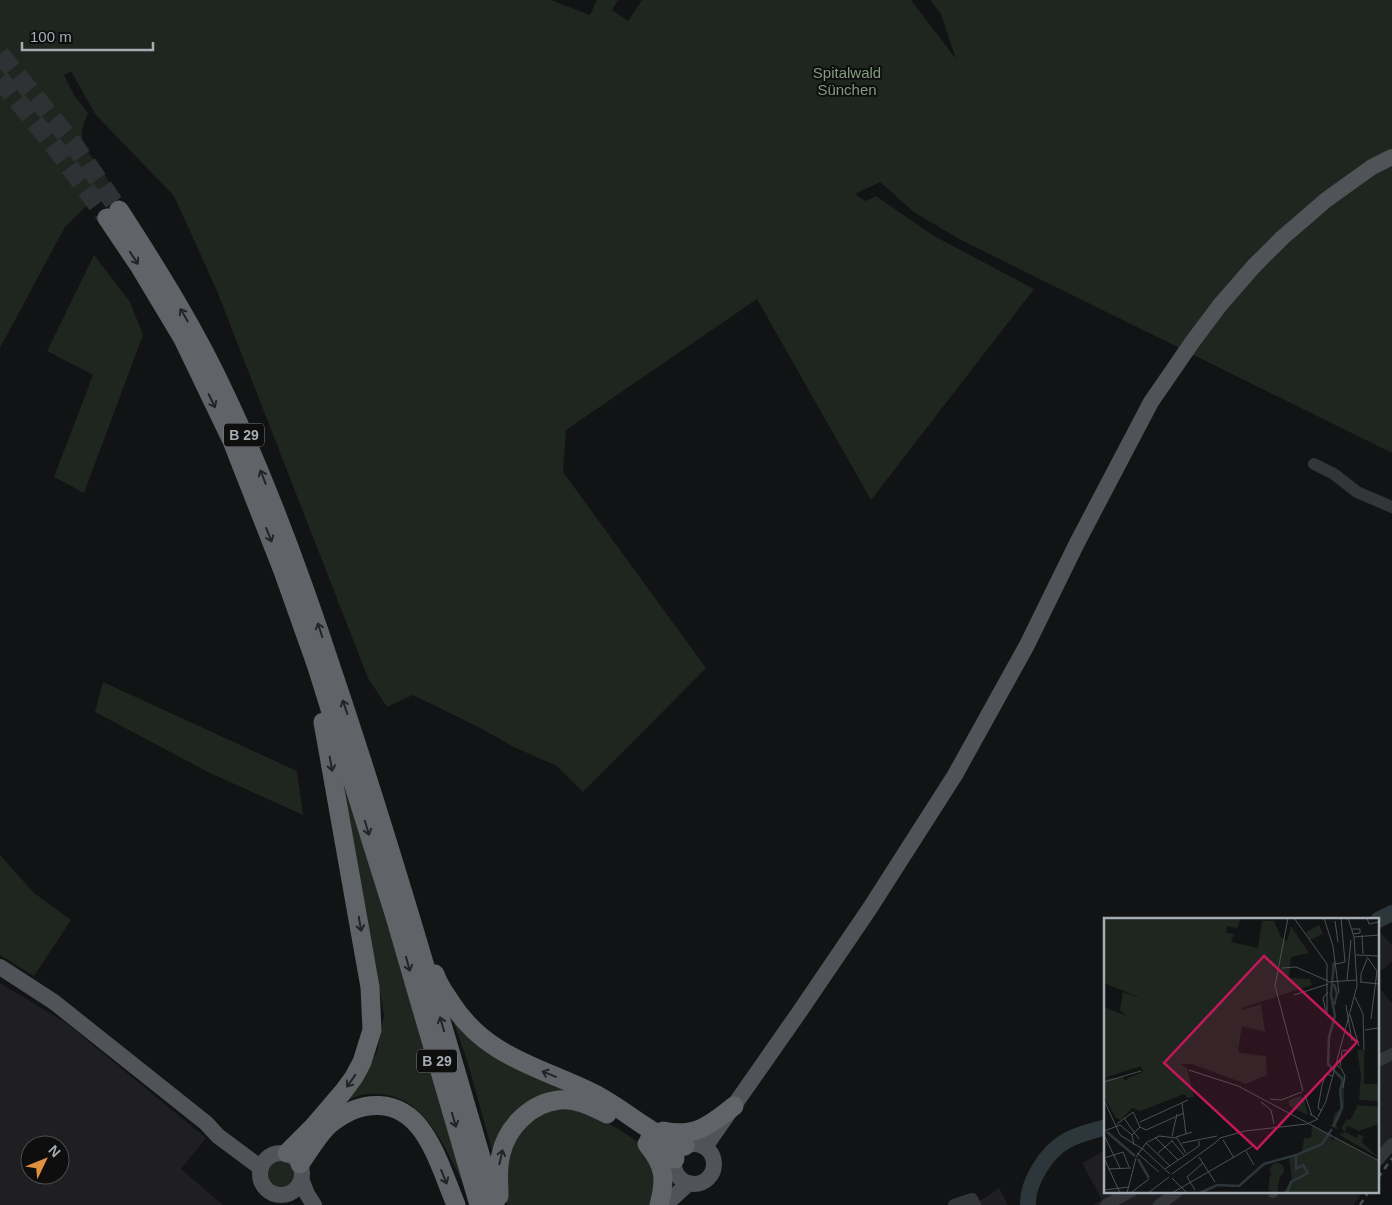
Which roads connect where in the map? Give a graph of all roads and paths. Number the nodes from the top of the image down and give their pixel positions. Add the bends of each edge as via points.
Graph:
1 (1392, 157) edge
2 (1314, 464) dead end
3 (1392, 507) edge
4 (316, 664) junction
5 (414, 928) junction
6 (0, 967) edge
7 (1392, 1054) edge
8 (1380, 1060) edge
9 (734, 1106) junction
10 (639, 1128) junction
11 (1392, 1144) edge
12 (705, 1147) junction
13 (1380, 1158) edge
14 (284, 1165) junction
15 (681, 1165) junction
16 (1130, 1192) edge
17 (1177, 1192) edge
18 (288, 1195) junction
19 (665, 1203) edge
20 (302, 1205) edge
21 (314, 1205) edge
22 (456, 1205) edge
23 (479, 1205) edge
24 (495, 1205) edge
25 (499, 1205) edge
26 (954, 1205) edge
27 (975, 1205) edge
28 (1106, 1205) edge
29 (1159, 1205) edge

1 - 9 main road via 1372,167 1326,200 1282,238 1220,305 1193,341 1151,402 1027,645 955,775 870,908
2 - 3 street via 1334,474 1357,492
5 -> 4 highway, B 29 via 319,626 256,462 191,327 153,262 113,214 182,337 232,441
4 -> 14 highway via 315,684 370,987 372,1030 354,1078
4 -> 23 highway, B 29 via 395,917
10 -> 5 highway via 593,1093 499,1051 472,1030 437,980 425,945
24 -> 5 highway, B 29
6 - 14 main road via 54,1002 218,1136
7 - 8 street
9 - 10 highway via 708,1126 687,1133
9 - 12 main road
10 - 15 highway
10 - 19 highway via 661,1163
25 -> 10 highway via 498,1164 501,1152 516,1124 535,1108 560,1100 574,1101
11 - 13 street
12 - 15 main road via 695,1144
12 - 15 main road via 714,1163 711,1174 701,1182
14 - 18 main road via 294,1192
14 - 18 main road via 261,1181 275,1195
14 - 21 main road
14 -> 22 highway via 344,1113 370,1104 393,1108 412,1118 423,1133
15 - 19 main road
16 - 28 street
17 - 29 street
18 - 20 main road
26 - 27 street via 972,1199

